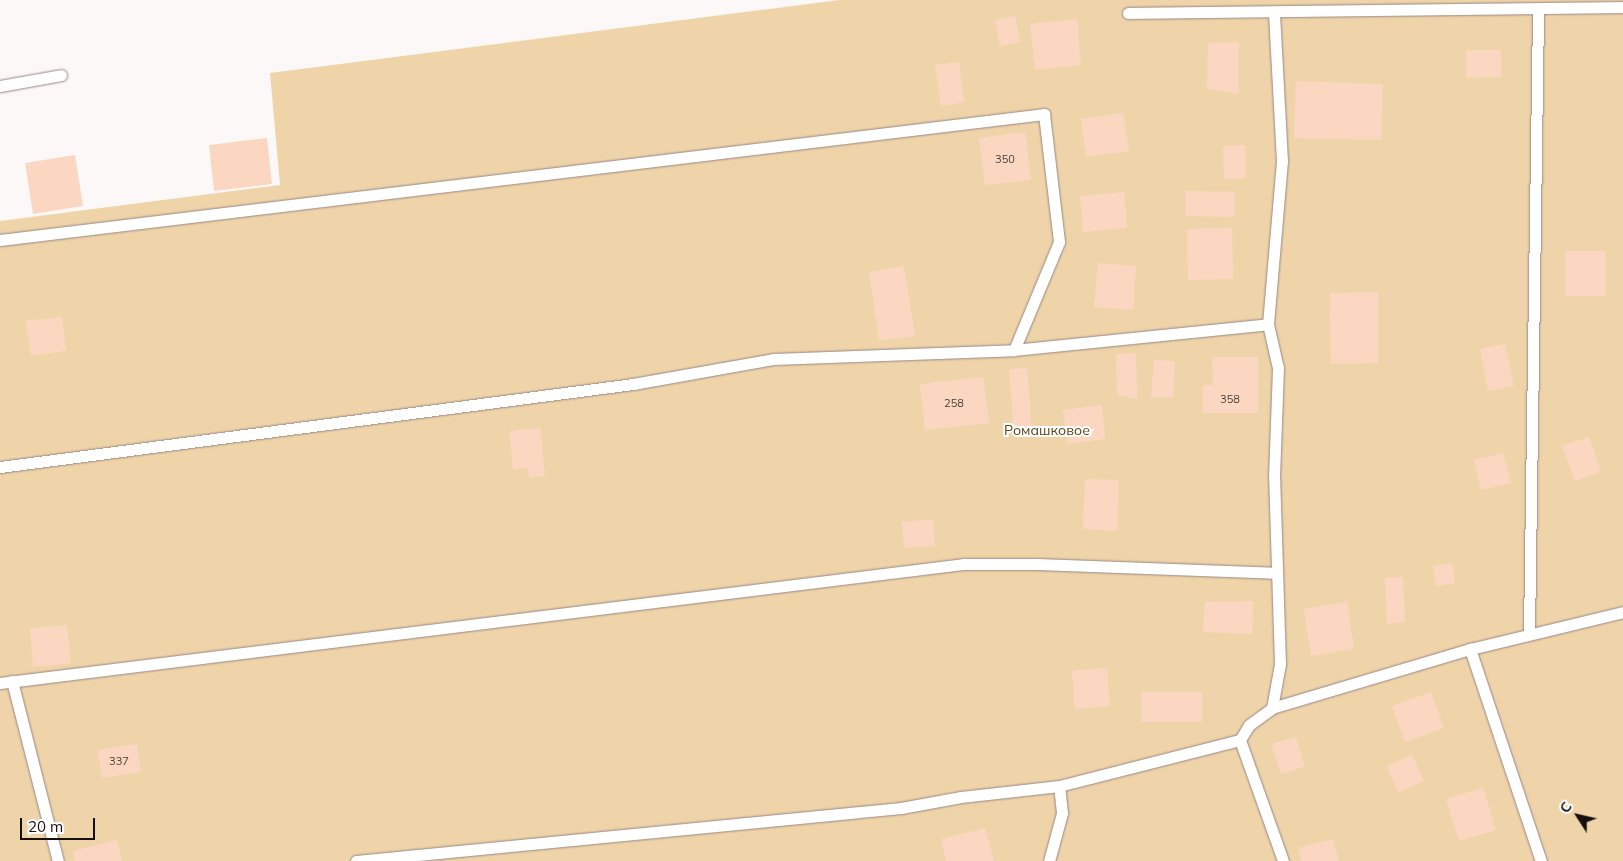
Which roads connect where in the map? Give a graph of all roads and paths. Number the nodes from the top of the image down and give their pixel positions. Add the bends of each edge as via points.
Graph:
1 (1623, 6) edge
2 (1538, 9) junction
3 (1274, 12) junction
4 (1128, 13) dead end
5 (61, 75) dead end
6 (0, 86) edge
7 (0, 240) edge
8 (1268, 324) junction
9 (1014, 350) junction
10 (0, 466) edge
11 (1276, 573) junction
12 (1623, 612) edge
13 (1529, 633) junction
14 (1470, 648) junction
15 (12, 681) junction
16 (0, 683) edge
17 (1272, 708) junction
18 (1240, 740) junction
19 (1059, 786) junction
20 (58, 861) edge
21 (356, 861) edge
22 (1049, 861) edge
23 (1283, 861) edge
24 (1541, 861) edge

1 - 2 lane
2 - 3 lane
2 - 13 lane
3 - 4 lane
3 - 8 lane via 1282,161
5 - 6 lane
7 - 9 lane via 1044,114 1060,242
8 - 9 lane
8 - 11 lane via 1278,368 1274,477
9 - 10 lane via 773,359 633,384
11 - 15 lane via 963,564
11 - 17 lane via 1280,664
12 - 13 lane
13 - 14 lane
14 - 17 lane
14 - 24 lane
15 - 16 lane
15 - 20 lane
17 - 18 lane via 1249,725
18 - 19 lane
18 - 23 lane
19 - 21 lane via 961,797 901,808
19 - 22 lane via 1062,813

